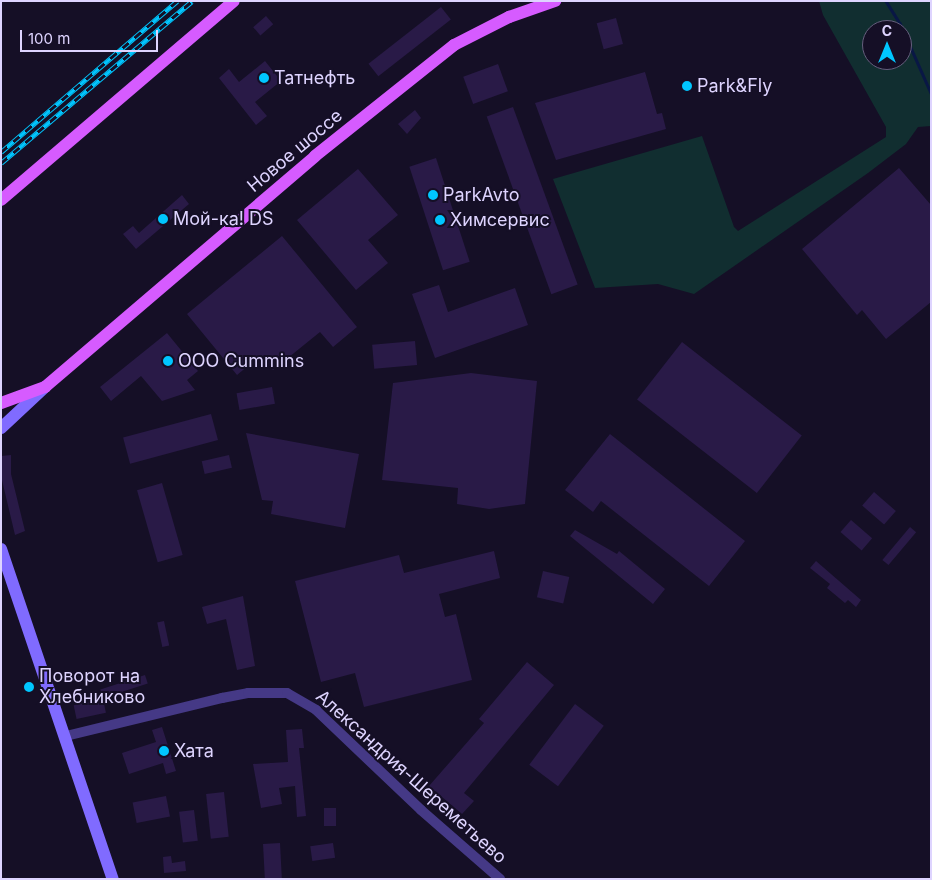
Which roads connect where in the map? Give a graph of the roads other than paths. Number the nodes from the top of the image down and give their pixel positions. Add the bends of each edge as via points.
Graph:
1 (234, 1) edge
2 (555, 1) edge
3 (1, 200) edge
4 (45, 387) junction
5 (1, 403) edge
6 (1, 428) edge
7 (1, 549) edge
8 (66, 736) junction
9 (113, 879) edge
10 (500, 879) edge

1 - 3 main road
2 - 4 main road, Новое шоссе via 481,30 418,71
4 - 5 main road, Новое шоссе
4 - 6 main road
7 - 8 main road
8 - 9 main road
8 - 10 street, Александрия-Шереметьево via 230,696 271,691 287,693 316,710 421,810

